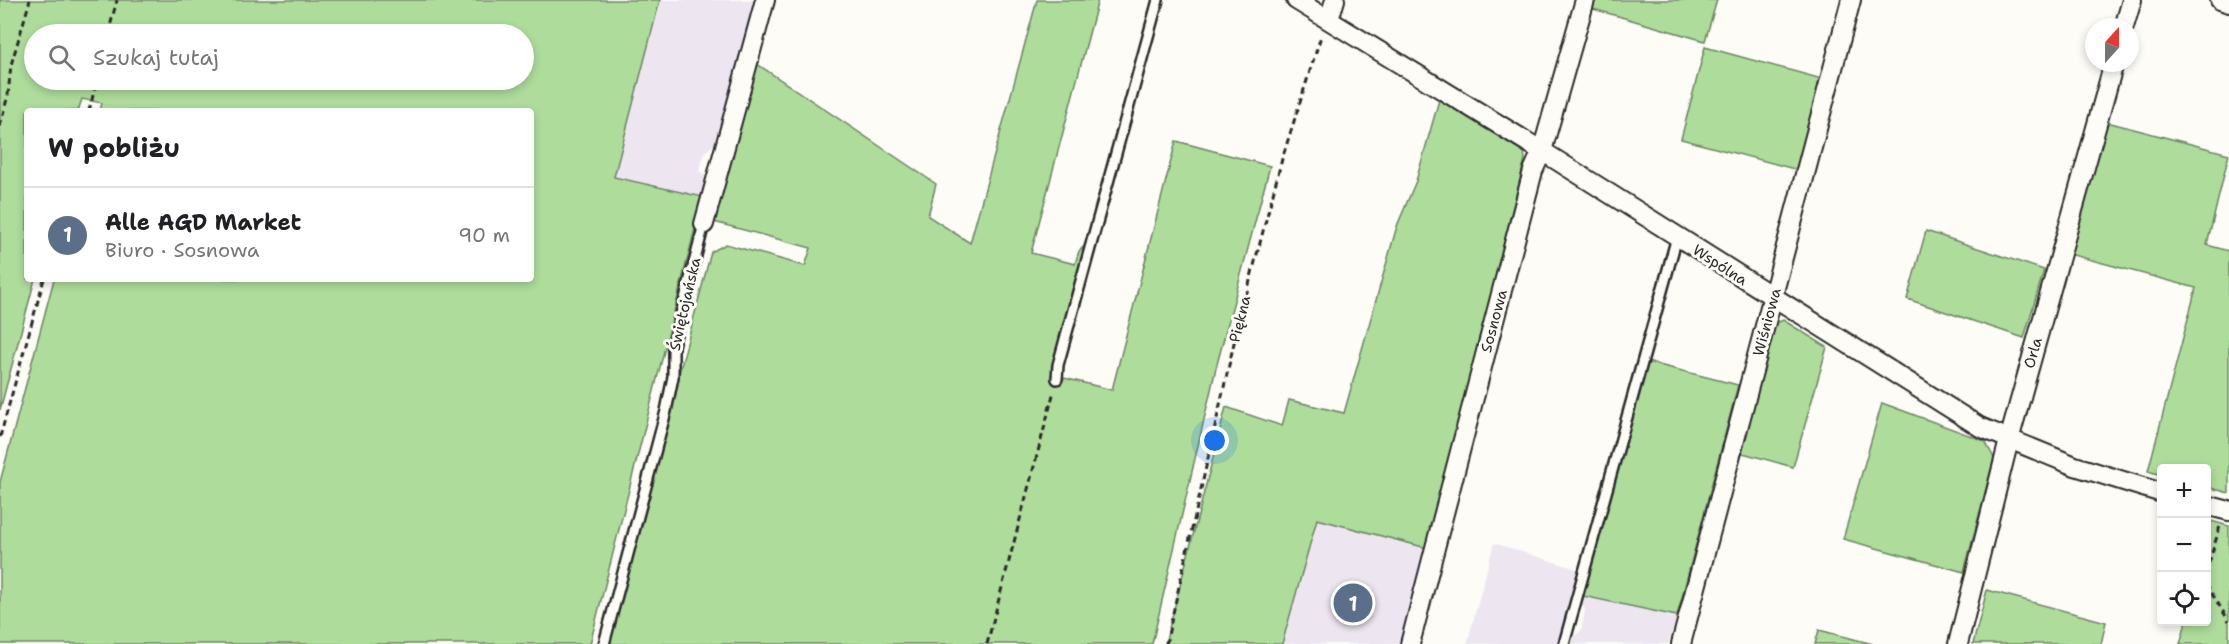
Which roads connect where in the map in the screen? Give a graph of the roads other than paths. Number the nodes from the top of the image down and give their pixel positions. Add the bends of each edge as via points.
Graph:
1 (765, 0) edge
2 (1158, 0) edge
3 (1296, 0) edge
4 (1335, 0) edge
5 (1585, 0) edge
6 (1851, 0) edge
7 (2132, 0) edge
8 (2220, 0) edge
9 (2229, 3) edge
10 (2127, 18) edge
11 (1329, 19) junction
12 (2111, 72) edge
13 (1542, 151) junction
14 (704, 224) joint
15 (1677, 237) junction
16 (1773, 298) junction
17 (1057, 380) road end
18 (2009, 440) junction
19 (2157, 491) edge
20 (604, 644) edge
21 (1410, 644) edge
22 (1564, 644) edge
23 (1681, 644) edge
24 (1958, 644) edge

1 - 14 street, Świętojańska
2 - 17 lane
3 - 11 street, Wspólna
4 - 11 street
5 - 13 street, Sosnowa
6 - 16 street, Wiśniowa
7 - 10 street
8 - 9 street
11 - 13 street, Wspólna
12 - 18 street, Orla
13 - 15 street, Wspólna
13 - 21 street, Sosnowa via 1533,171
14 - 20 lane, Świętojańska via 673,346 673,376 666,411
15 - 16 street, Wspólna
15 - 22 lane
16 - 18 street, Wspólna via 1970,421
16 - 23 street, Wiśniowa
18 - 19 street, Wspólna
18 - 24 street, Orla

